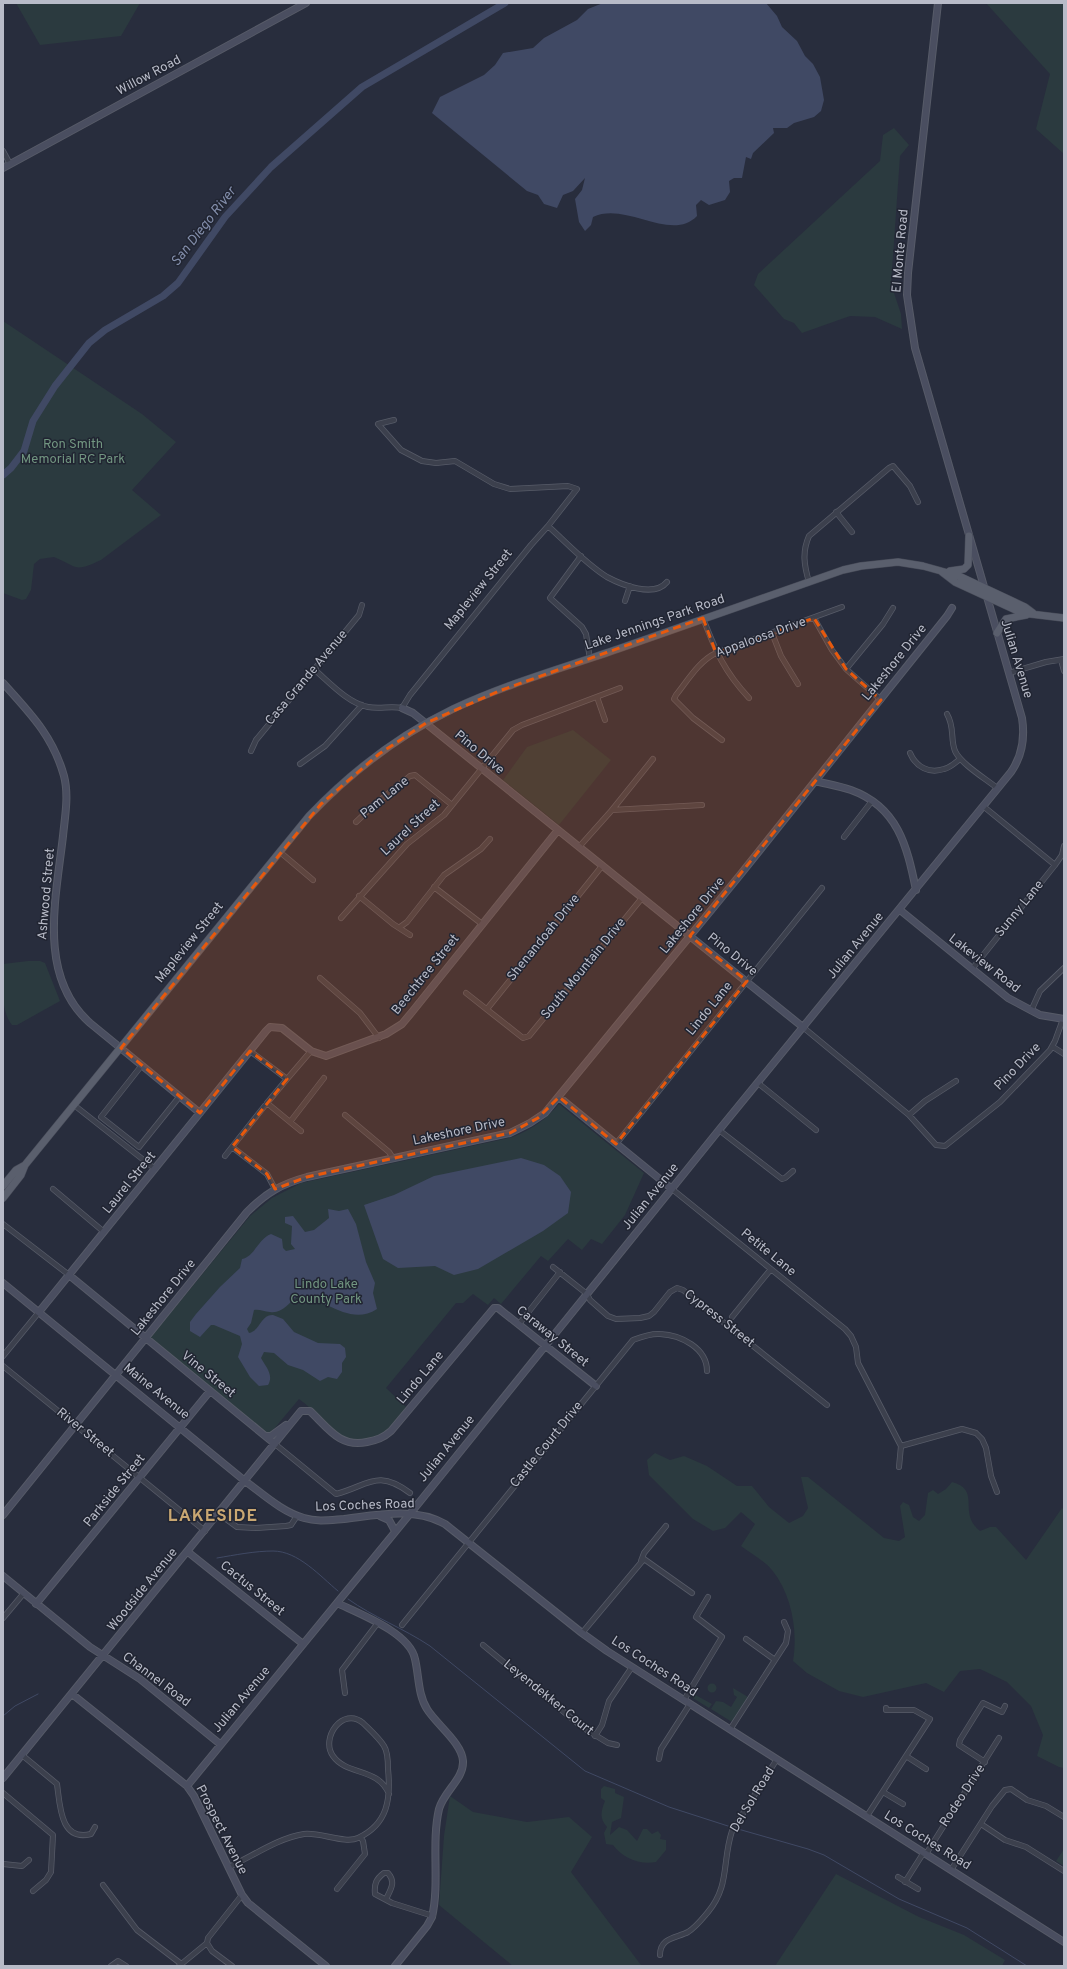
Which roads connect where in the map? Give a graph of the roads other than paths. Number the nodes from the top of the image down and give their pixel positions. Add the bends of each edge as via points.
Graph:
1 (306, 3) edge
2 (938, 3) edge
3 (3, 151) edge
4 (10, 164) junction
5 (3, 168) edge
6 (394, 420) dead end
7 (918, 502) dead end
8 (836, 512) junction
9 (548, 526) junction
10 (852, 532) dead end
11 (969, 536) junction
12 (581, 556) junction
13 (942, 572) junction
14 (667, 582) dead end
15 (809, 582) junction
16 (630, 586) junction
17 (983, 588) junction
18 (986, 597) junction
19 (625, 601) dead end
20 (362, 605) dead end
21 (842, 607) dead end
22 (893, 608) dead end
23 (952, 608) dead end
24 (1033, 613) junction
25 (703, 618) junction
26 (814, 618) junction
27 (1064, 618) edge
28 (772, 633) junction
29 (996, 633) junction
30 (716, 653) junction
31 (590, 659) junction
32 (1062, 660) edge
33 (846, 669) junction
34 (315, 670) junction
35 (1064, 671) edge
36 (1009, 673) junction
37 (3, 683) edge
38 (798, 684) dead end
39 (620, 688) dead end
40 (597, 697) junction
41 (749, 698) dead end
42 (880, 700) junction
43 (362, 705) junction
44 (402, 708) junction
45 (947, 714) dead end
46 (605, 720) dead end
47 (426, 723) junction
48 (503, 731) dead end
49 (506, 737) junction
50 (722, 740) dead end
51 (386, 748) joint
52 (251, 751) dead end
53 (910, 753) dead end
54 (653, 759) dead end
55 (960, 759) junction
56 (300, 764) dead end
57 (481, 769) junction
58 (815, 781) junction
59 (997, 788) junction
60 (872, 801) junction
61 (452, 805) junction
62 (702, 805) dead end
63 (983, 806) junction
64 (612, 810) junction
65 (356, 822) dead end
66 (558, 830) junction
67 (844, 837) dead end
68 (490, 839) dead end
69 (1064, 846) edge
70 (579, 847) junction
71 (280, 852) junction
72 (1055, 865) junction
73 (602, 866) junction
74 (314, 880) dead end
75 (434, 886) junction
76 (822, 888) dead end
77 (916, 890) junction
78 (359, 896) junction
79 (642, 898) junction
80 (900, 910) junction
81 (340, 918) dead end
82 (482, 924) junction
83 (400, 928) junction
84 (410, 935) dead end
85 (690, 936) junction
86 (1064, 968) edge
87 (972, 969) junction
88 (320, 978) dead end
89 (747, 981) junction
90 (466, 993) dead end
91 (487, 1009) junction
92 (1031, 1011) junction
93 (1063, 1019) edge
94 (275, 1027) joint
95 (804, 1028) junction
96 (379, 1038) junction
97 (1052, 1047) junction
98 (121, 1048) junction
99 (250, 1051) junction
100 (311, 1051) junction
101 (1064, 1054) edge
102 (142, 1065) junction
103 (324, 1078) dead end
104 (287, 1079) junction
105 (956, 1081) dead end
106 (758, 1083) junction
107 (180, 1096) junction
108 (559, 1097) junction
109 (267, 1103) junction
110 (74, 1106) junction
111 (200, 1113) junction
112 (909, 1114) junction
113 (345, 1115) dead end
114 (290, 1122) junction
115 (719, 1130) junction
116 (816, 1130) dead end
117 (301, 1131) dead end
118 (616, 1144) junction
119 (232, 1147) junction
120 (225, 1156) dead end
121 (393, 1158) junction
122 (25, 1165) junction
123 (155, 1169) junction
124 (793, 1171) dead end
125 (3, 1186) edge
126 (53, 1189) dead end
127 (275, 1189) junction
128 (672, 1189) junction
129 (3, 1198) edge
130 (3, 1224) edge
131 (104, 1232) junction
132 (553, 1267) dead end
133 (771, 1269) junction
134 (560, 1272) junction
135 (69, 1275) junction
136 (3, 1283) edge
137 (587, 1294) junction
138 (494, 1308) joint
139 (39, 1312) junction
140 (732, 1317) dead end
141 (520, 1324) junction
142 (146, 1339) junction
143 (546, 1346) junction
144 (3, 1356) edge
145 (3, 1366) edge
146 (707, 1371) dead end
147 (117, 1375) junction
148 (596, 1386) junction
149 (210, 1391) junction
150 (827, 1405) dead end
151 (296, 1417) junction
152 (76, 1426) junction
153 (180, 1427) junction
154 (266, 1436) junction
155 (276, 1444) junction
156 (901, 1446) junction
157 (899, 1467) dead end
158 (140, 1477) junction
159 (245, 1481) junction
160 (997, 1492) dead end
161 (410, 1493) dead end
162 (410, 1513) junction
163 (219, 1514) junction
164 (379, 1515) junction
165 (3, 1516) edge
166 (296, 1516) junction
167 (666, 1526) dead end
168 (205, 1530) junction
169 (396, 1531) junction
170 (469, 1542) junction
171 (188, 1552) junction
172 (641, 1560) junction
173 (3, 1576) edge
174 (24, 1593) junction
175 (692, 1593) dead end
176 (708, 1597) dead end
177 (337, 1603) junction
178 (36, 1604) junction
179 (3, 1618) edge
180 (784, 1622) dead end
181 (377, 1624) junction
182 (402, 1625) dead end
183 (582, 1633) junction
184 (746, 1639) dead end
185 (303, 1644) junction
186 (483, 1645) dead end
187 (103, 1656) junction
188 (775, 1660) junction
189 (632, 1667) junction
190 (345, 1693) dead end
191 (72, 1694) junction
192 (684, 1700) junction
193 (690, 1704) junction
194 (1005, 1706) dead end
195 (886, 1708) dead end
196 (731, 1728) junction
197 (595, 1736) junction
198 (1000, 1738) dead end
199 (220, 1744) junction
200 (617, 1745) dead end
201 (22, 1755) junction
202 (906, 1756) junction
203 (659, 1759) dead end
204 (777, 1759) junction
205 (985, 1762) junction
206 (926, 1769) dead end
207 (3, 1778) edge
208 (186, 1786) junction
209 (883, 1792) junction
210 (3, 1793) edge
211 (389, 1794) junction
212 (903, 1804) dead end
213 (867, 1816) junction
214 (1064, 1817) edge
215 (980, 1824) junction
216 (95, 1827) dead end
217 (360, 1837) junction
218 (925, 1853) junction
219 (29, 1860) dead end
220 (3, 1864) edge
221 (229, 1867) junction
222 (952, 1870) junction
223 (1064, 1871) edge
224 (898, 1877) dead end
225 (905, 1882) junction
226 (103, 1885) dead end
227 (337, 1889) dead end
228 (918, 1889) dead end
229 (33, 1891) dead end
230 (242, 1896) junction
231 (386, 1899) junction
232 (433, 1916) junction
233 (1064, 1942) edge
234 (207, 1943) junction
235 (660, 1955) dead end
236 (180, 1965) edge
237 (111, 1966) edge
238 (126, 1966) edge
239 (232, 1966) edge
240 (326, 1966) edge
241 (395, 1966) edge

1 - 4 street, Willow Road
2 - 11 street, El Monte Road via 907,295 915,348
3 - 4 street
4 - 5 street, Willow Road
6 - 9 street, Mapleview Street via 378,424 401,450 422,461 455,461 494,484 510,489 568,486 577,489
7 - 8 street via 910,486 893,466
8 - 10 street
8 - 15 street via 809,536 804,546 804,562
9 - 12 street
9 - 44 street, Mapleview Street via 451,643
11 - 13 main road via 968,565 960,570
11 - 17 street, El Monte Road
12 - 16 street via 607,576
12 - 31 street via 550,598 582,627 586,634
13 - 15 main road, Lake Jennings Park Road via 898,562 852,568
13 - 17 main road, Lake Jennings Park Road via 951,573
13 - 18 main road, Lake Jennings Park Road
14 - 16 street via 664,586 646,590
15 - 25 main road, Lake Jennings Park Road
16 - 19 street
17 - 18 street, Julian Avenue
17 - 24 main road, Lake Jennings Park Road
18 - 24 main road, Lake Jennings Park Road via 1022,613
18 - 29 street, Julian Avenue
20 - 34 street, Casa Grande Avenue via 359,615
21 - 26 street, Appaloosa Drive
22 - 33 street
23 - 42 street, Lakeshore Drive
24 - 27 main road, Lake Jennings Park Road
24 - 29 main road via 1006,619
25 - 30 street
25 - 31 main road, Lake Jennings Park Road
26 - 28 street, Appaloosa Drive
26 - 33 street
28 - 30 street, Appaloosa Drive
28 - 38 street via 781,656
29 - 36 street, Julian Avenue
30 - 41 street via 728,674
30 - 50 street, Appaloosa Drive via 704,661 674,699 692,718
31 - 47 main road, Lake Jennings Park Road via 499,691
32 - 35 street
32 - 36 street
33 - 42 street
34 - 43 street, Pino Drive via 353,701
34 - 52 street, Casa Grande Avenue via 256,740
36 - 59 street, Julian Avenue via 1022,718 1023,742 1016,765
37 - 98 street, Ashwood Street via 47,733 64,776 66,812 53,941 63,984 69,999 82,1017
39 - 40 street, Laurel Street
40 - 46 street
40 - 49 street, Laurel Street via 522,725
42 - 58 street, Lakeshore Drive
43 - 44 street, Pino Drive
43 - 56 street via 325,746
44 - 47 street, Pino Drive
45 - 55 street via 952,722 955,750
47 - 51 main road, Lake Jennings Park Road
47 - 57 street, Pino Drive
48 - 49 street
49 - 57 street, Laurel Street
51 - 71 main road, Mapleview Street via 321,804
53 - 55 street via 922,768 933,770 945,769
54 - 64 street
55 - 59 street
57 - 61 street, Laurel Street
57 - 66 street, Pino Drive
58 - 60 street via 851,790
58 - 85 street, Lakeshore Drive
59 - 63 street, Julian Avenue
60 - 67 street
60 - 77 street via 900,832 907,848
61 - 65 street, Pam Lane via 415,775 410,776
61 - 78 street, Laurel Street via 444,815 407,844
62 - 64 street
63 - 72 street
63 - 77 street, Julian Avenue
64 - 70 street
66 - 70 street, Pino Drive
66 - 82 street, Beechtree Street
68 - 75 street
69 - 72 street, Sunny Lane via 1062,855
70 - 73 street, Pino Drive
71 - 74 street
71 - 98 main road, Mapleview Street
72 - 87 street, Sunny Lane
73 - 79 street, Pino Drive
73 - 91 street, Shenandoah Drive
75 - 82 street
75 - 83 street
76 - 89 street, Lindo Lane
77 - 80 street, Julian Avenue
78 - 81 street, Laurel Street
78 - 83 street
79 - 85 street, Pino Drive
79 - 91 street, South Mountain Drive via 535,1030 525,1038
80 - 87 street, Lakeview Road
80 - 95 street, Julian Avenue
82 - 96 street, Beechtree Street via 403,1022
83 - 84 street
85 - 89 street, Pino Drive
85 - 108 street, Lakeshore Drive
86 - 92 street via 1040,991
87 - 92 street, Lakeview Road via 1008,998
88 - 96 street via 360,1013
89 - 95 street, Pino Drive
89 - 118 street, Lindo Lane
90 - 91 street
92 - 93 street, Lakeview Road
93 - 97 street, Pino Drive
94 - 99 street, Laurel Street via 266,1031
94 - 100 street, Beechtree Street via 282,1028
95 - 106 street, Julian Avenue
95 - 112 street, Pino Drive
96 - 100 street, Beechtree Street via 326,1056
97 - 101 street
97 - 112 street, Pino Drive via 1000,1102 945,1146 936,1145
98 - 102 street, Ashwood Street
98 - 110 main road, Mapleview Street
99 - 104 street
99 - 111 street, Laurel Street
100 - 104 street
102 - 107 street, Ashwood Street
102 - 107 street via 101,1117 139,1147
103 - 114 street
104 - 109 street
105 - 112 street via 925,1100
106 - 115 street, Julian Avenue
106 - 116 street
107 - 111 street, Ashwood Street
108 - 118 street, Petite Lane
108 - 121 street, Lakeshore Drive via 538,1118 510,1133
109 - 114 street
109 - 119 street
110 - 122 main road, Mapleview Street
110 - 123 street
111 - 123 street, Laurel Street
113 - 121 street
114 - 117 street
115 - 124 street via 782,1179
115 - 128 street, Julian Avenue
118 - 128 street, Petite Lane
119 - 120 street
119 - 127 street via 266,1174
121 - 127 street, Lakeshore Drive via 307,1177
122 - 125 main road, Mapleview Street via 16,1170
122 - 129 main road, Mapleview Street via 21,1175
123 - 131 street, Laurel Street
126 - 131 street
127 - 142 street, Lakeshore Drive via 263,1196 247,1212
128 - 133 street, Petite Lane
128 - 137 street, Julian Avenue
130 - 135 street, Vine Street
131 - 135 street, Laurel Street
132 - 134 street, Cypress Street
133 - 140 street
133 - 156 street, Petite Lane via 851,1336 856,1346 858,1363
134 - 137 street, Cypress Street
134 - 141 street
135 - 139 street, Laurel Street
135 - 142 street, Vine Street
136 - 139 street, Maine Avenue
137 - 143 street, Julian Avenue
137 - 150 street, Cypress Street via 608,1316 616,1319 640,1318 654,1312 674,1289 683,1290
138 - 141 street, Caraway Street via 498,1308
138 - 151 street, Lindo Lane via 392,1431 378,1440 347,1443 310,1411 301,1411
139 - 144 street, Laurel Street
139 - 147 street, Maine Avenue
141 - 143 street, Caraway Street
142 - 147 street, Lakeshore Drive
142 - 149 street, Vine Street
143 - 148 street, Caraway Street
143 - 162 street, Julian Avenue
145 - 152 street, River Street
146 - 148 street, Castle Court Drive via 702,1352 695,1345 660,1333 633,1340
147 - 152 street, Lakeshore Drive
147 - 153 street, Maine Avenue
148 - 170 street, Castle Court Drive
149 - 153 street, Parkside Street
149 - 154 street, Vine Street
151 - 154 street via 276,1433
151 - 155 street, Woodside Avenue
152 - 158 street, River Street
152 - 165 street, Lakeshore Drive
153 - 158 street, Parkside Street
153 - 159 street, Maine Avenue
154 - 155 street, Vine Street
155 - 159 street, Woodside Avenue
155 - 161 street, Vine Street via 336,1494 374,1481 396,1483
156 - 157 street
156 - 160 street via 962,1429 976,1433 986,1448
158 - 168 street, River Street
158 - 178 street, Parkside Street
159 - 163 street, Woodside Avenue
159 - 166 street, Maine Avenue
162 - 164 street, Los Coches Road
162 - 169 street, Julian Avenue
162 - 170 street, Los Coches Road via 441,1521
163 - 166 street, Los Coches Road via 237,1527 256,1528 291,1525
163 - 168 street, Woodside Avenue
164 - 166 street, Los Coches Road via 323,1521
164 - 169 street via 389,1520
167 - 172 street
168 - 171 street, Woodside Avenue
169 - 177 street, Julian Avenue
170 - 182 street, Castle Court Drive
170 - 183 street, Los Coches Road
171 - 185 street, Cactus Street
171 - 187 street, Woodside Avenue
172 - 175 street via 646,1559
172 - 183 street
173 - 174 street, Channel Road
174 - 178 street, Channel Road
174 - 179 street
176 - 192 street via 696,1617 722,1637
177 - 181 street
177 - 185 street, Julian Avenue
178 - 187 street, Channel Road
180 - 188 street via 788,1637
181 - 190 street via 342,1670
181 - 232 street via 399,1636 411,1647 425,1707 458,1747 463,1757 460,1774 439,1809
183 - 189 street, Los Coches Road
184 - 188 street
185 - 199 street, Julian Avenue
186 - 197 street, Leyendekker Court
187 - 191 street, Woodside Avenue
187 - 199 street, Channel Road via 140,1679
188 - 196 street
189 - 192 street, Los Coches Road
189 - 197 street via 609,1701 602,1725
191 - 201 street, Woodside Avenue
191 - 208 street, Prospect Avenue
192 - 193 street, Los Coches Road
193 - 196 street, Los Coches Road
193 - 203 street via 661,1749
194 - 205 street via 1002,1712 983,1703 960,1740 959,1745
195 - 202 street via 914,1710 930,1719
196 - 204 street, Los Coches Road
197 - 200 street, Leyendekker Court
198 - 205 street, Rodeo Drive
199 - 208 street, Julian Avenue
201 - 207 street, Woodside Avenue
201 - 216 street via 57,1784 65,1825 75,1834 84,1836 91,1834
202 - 206 street
202 - 209 street
204 - 213 street, Los Coches Road
204 - 235 street, Del Sol Road via 732,1831 719,1896 708,1913 693,1928 666,1940 660,1949
205 - 218 street, Rodeo Drive
208 - 221 street, Prospect Avenue via 194,1796
209 - 212 street
209 - 213 street
210 - 229 street via 53,1835 51,1872
211 - 211 street via 387,1752 384,1746 362,1722 356,1719 341,1721 335,1725 330,1744 334,1758 382,1781
211 - 217 street via 382,1820
213 - 218 street, Los Coches Road
214 - 215 street via 1046,1806 1027,1800 1011,1789 1001,1793
215 - 222 street
215 - 223 street via 1006,1840 1025,1846
217 - 221 street via 348,1840 317,1833 304,1834 284,1840
217 - 227 street via 365,1854
218 - 222 street, Los Coches Road
218 - 225 street, Rodeo Drive
219 - 220 street via 22,1866
221 - 230 street, Prospect Avenue
222 - 233 street, Los Coches Road
224 - 225 street
225 - 228 street
226 - 236 street via 137,1930
230 - 234 street via 208,1938
230 - 240 street, Prospect Avenue
231 - 231 street via 375,1894 374,1887 384,1873 388,1873 393,1882
231 - 232 street
232 - 241 street via 428,1926
234 - 236 street
234 - 239 street
237 - 238 street via 118,1961

